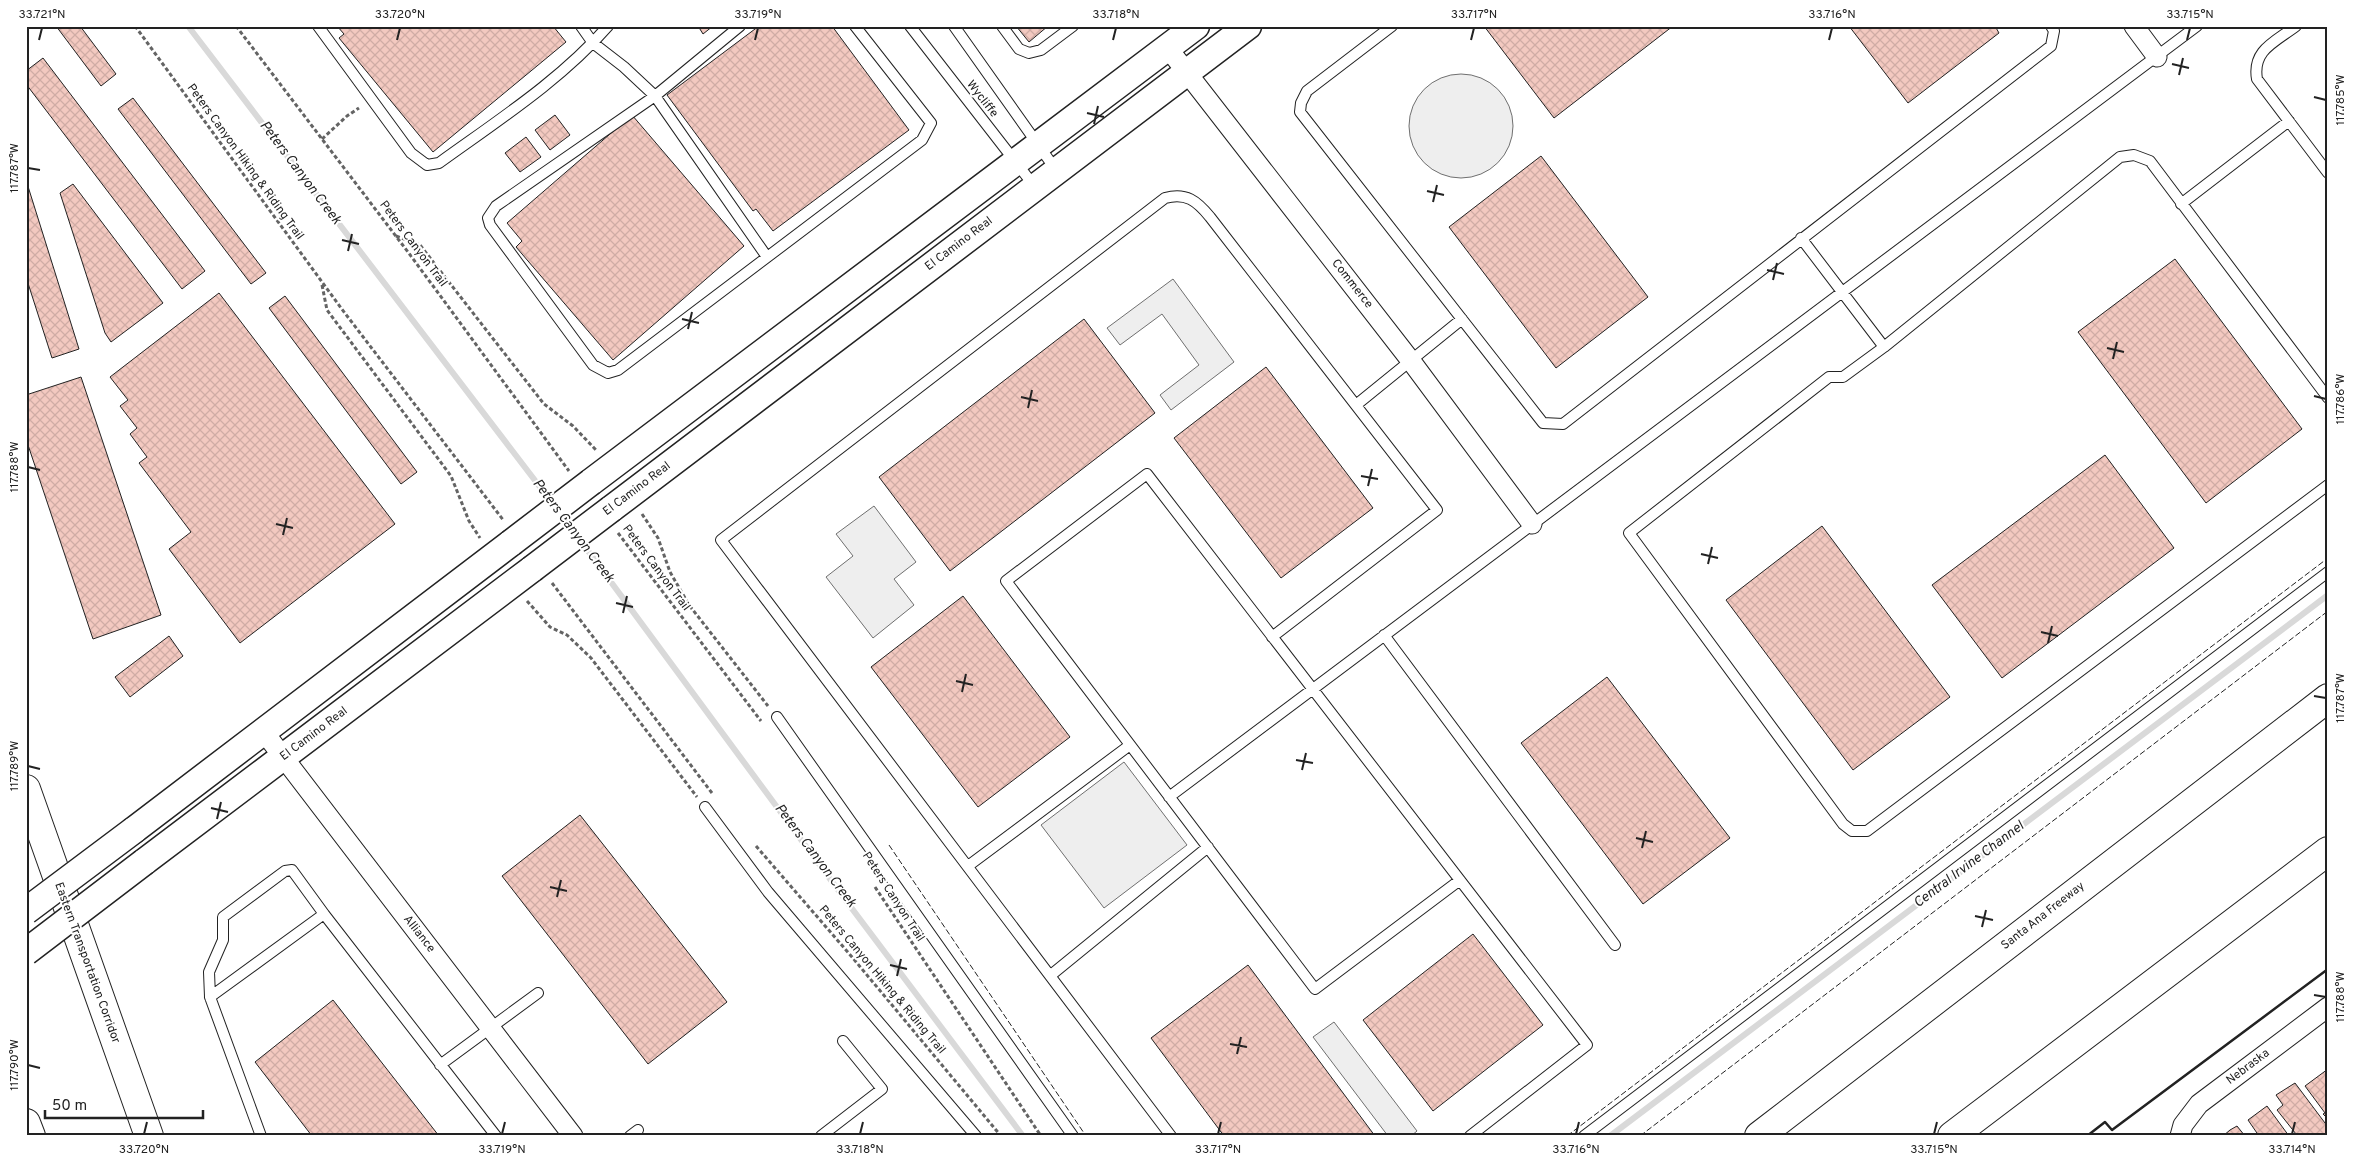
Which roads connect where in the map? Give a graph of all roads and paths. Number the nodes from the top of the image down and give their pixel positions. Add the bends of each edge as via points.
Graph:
1 (135, 26) edge
2 (236, 26) edge
3 (318, 26) edge
4 (581, 26) edge
5 (608, 26) edge
6 (740, 26) edge
7 (855, 26) edge
8 (910, 26) edge
9 (954, 26) edge
10 (1002, 26) edge
11 (1073, 26) edge
12 (1196, 26) edge
13 (1248, 26) edge
14 (1392, 26) edge
15 (2050, 26) edge
16 (2134, 26) edge
17 (2197, 26) edge
18 (2296, 26) edge
19 (594, 43) junction
20 (1167, 47) junction
21 (2158, 57) junction
22 (1187, 72) junction
23 (655, 96) junction
24 (372, 100) junction
25 (2289, 122) junction
26 (322, 138) junction
27 (1037, 144) junction
28 (1014, 161) junction
29 (1056, 171) junction
30 (2328, 173) edge
31 (1034, 187) junction
32 (2181, 204) junction
33 (396, 236) junction
34 (1801, 238) junction
35 (767, 257) junction
36 (321, 282) junction
37 (1842, 293) junction
38 (341, 308) dead end
39 (1462, 319) junction
40 (1884, 347) junction
41 (1411, 361) junction
42 (2326, 391) edge
43 (1356, 405) junction
44 (598, 452) dead end
45 (580, 477) junction
46 (2328, 485) edge
47 (642, 514) dead end
48 (611, 517) junction
49 (1532, 524) junction
50 (483, 542) dead end
51 (2328, 572) edge
52 (527, 600) dead end
53 (1384, 635) junction
54 (1272, 637) junction
55 (1312, 689) junction
56 (2328, 698) edge
57 (777, 716) joint
58 (764, 725) dead end
59 (264, 732) junction
60 (1130, 744) junction
61 (283, 757) junction
62 (26, 789) edge
63 (1169, 797) junction
64 (705, 807) joint
65 (754, 844) dead end
66 (1208, 847) junction
67 (2328, 851) edge
68 (968, 866) junction
69 (1460, 880) junction
70 (872, 881) dead end
71 (26, 911) edge
72 (324, 914) junction
73 (1615, 945) dead end
74 (26, 952) edge
75 (1051, 974) junction
76 (538, 993) dead end
77 (210, 997) junction
78 (2328, 1007) edge
79 (492, 1029) junction
80 (844, 1041) dead end
81 (440, 1065) junction
82 (26, 1123) edge
83 (31, 1136) edge
84 (149, 1136) edge
85 (261, 1136) edge
86 (496, 1136) edge
87 (572, 1136) edge
88 (821, 1136) edge
89 (976, 1136) edge
90 (1000, 1136) edge
91 (1042, 1136) edge
92 (1073, 1136) edge
93 (1171, 1136) edge
94 (1470, 1136) edge
95 (1584, 1136) edge
96 (1759, 1136) edge
97 (1952, 1136) edge
98 (2180, 1136) edge

1 - 36 path, Peters Canyon Hiking & Riding Trail
2 - 26 path, Peters Canyon Trail
3 - 24 lane
4 - 19 lane
5 - 19 lane
6 - 23 lane
7 - 35 lane via 931,123 922,140
8 - 28 lane, Wycliffe
9 - 27 lane, Wycliffe
10 - 11 lane via 1019,49 1028,53 1042,50
12 - 20 main road
13 - 22 main road, El Camino Real
14 - 39 lane via 1307,91 1300,112
15 - 34 lane via 2054,31 2051,46
16 - 21 street
17 - 21 lane
18 - 25 lane via 2260,54 2254,66 2257,80
19 - 23 lane
19 - 24 lane via 533,94 439,163 427,165 411,153
20 - 22 street, Commerce
20 - 27 main road
21 - 37 lane
22 - 29 main road, El Camino Real
22 - 41 street, Commerce
23 - 35 lane
23 - 35 lane via 496,206 488,218 490,225 593,365 608,373 618,370
24 - 26 path via 346,116
25 - 30 lane
25 - 32 lane
26 - 33 path, Peters Canyon Trail
27 - 28 main road
27 - 29 lane, Wycliffe
28 - 31 lane, Wycliffe
28 - 45 main road
29 - 31 main road, El Camino Real
31 - 48 main road, El Camino Real
32 - 40 lane via 2150,161 2134,155 2120,157
32 - 42 lane
33 - 44 path via 420,245 544,404 573,426
33 - 45 path, Peters Canyon Trail
34 - 37 lane
34 - 39 lane via 1563,424 1543,423
36 - 38 path, Peters Canyon Hiking & Riding Trail
36 - 50 path via 327,310 451,476 470,521
37 - 40 lane
37 - 49 lane
39 - 41 lane
40 - 46 lane via 1843,377 1829,377 1629,533 1838,817 1852,831 1867,832
41 - 43 lane
41 - 49 street, Commerce
43 - 54 lane via 1437,510
43 - 68 lane via 1200,204 1189,197 1176,195 1165,198 721,540
45 - 59 main road, bridge via 511,542
47 - 57 path via 658,538 670,572 689,604
48 - 58 path, Peters Canyon Trail
48 - 61 main road, El Camino Real, bridge via 532,569
49 - 53 lane
51 - 95 lane
52 - 64 path via 550,627 567,635 591,658
53 - 55 lane
53 - 73 lane
54 - 55 lane
54 - 60 lane via 1146,474 1006,581
55 - 63 lane
55 - 69 lane
56 - 96 highway, Santa Ana Freeway
57 - 92 lane
59 - 61 street, Alliance
59 - 71 main road, bridge
60 - 63 lane
60 - 68 lane
61 - 74 main road, El Camino Real, bridge
61 - 79 street, Alliance
62 - 84 highway, Eastern Transportation Corridor
63 - 66 lane
64 - 89 lane via 768,892
65 - 90 path, Peters Canyon Hiking & Riding Trail
66 - 69 lane via 1315,989
66 - 75 lane
67 - 97 highway
68 - 75 lane
69 - 94 lane via 1588,1045
70 - 91 path, Peters Canyon Trail
72 - 77 lane
72 - 77 lane via 292,870 285,871 223,917 223,940 209,972
72 - 81 lane
75 - 93 lane
76 - 79 lane
77 - 85 lane
78 - 98 street, Nebraska via 2199,1104 2183,1125
79 - 81 lane
79 - 87 street, Alliance
80 - 88 lane via 882,1089
81 - 86 lane
82 - 83 highway

